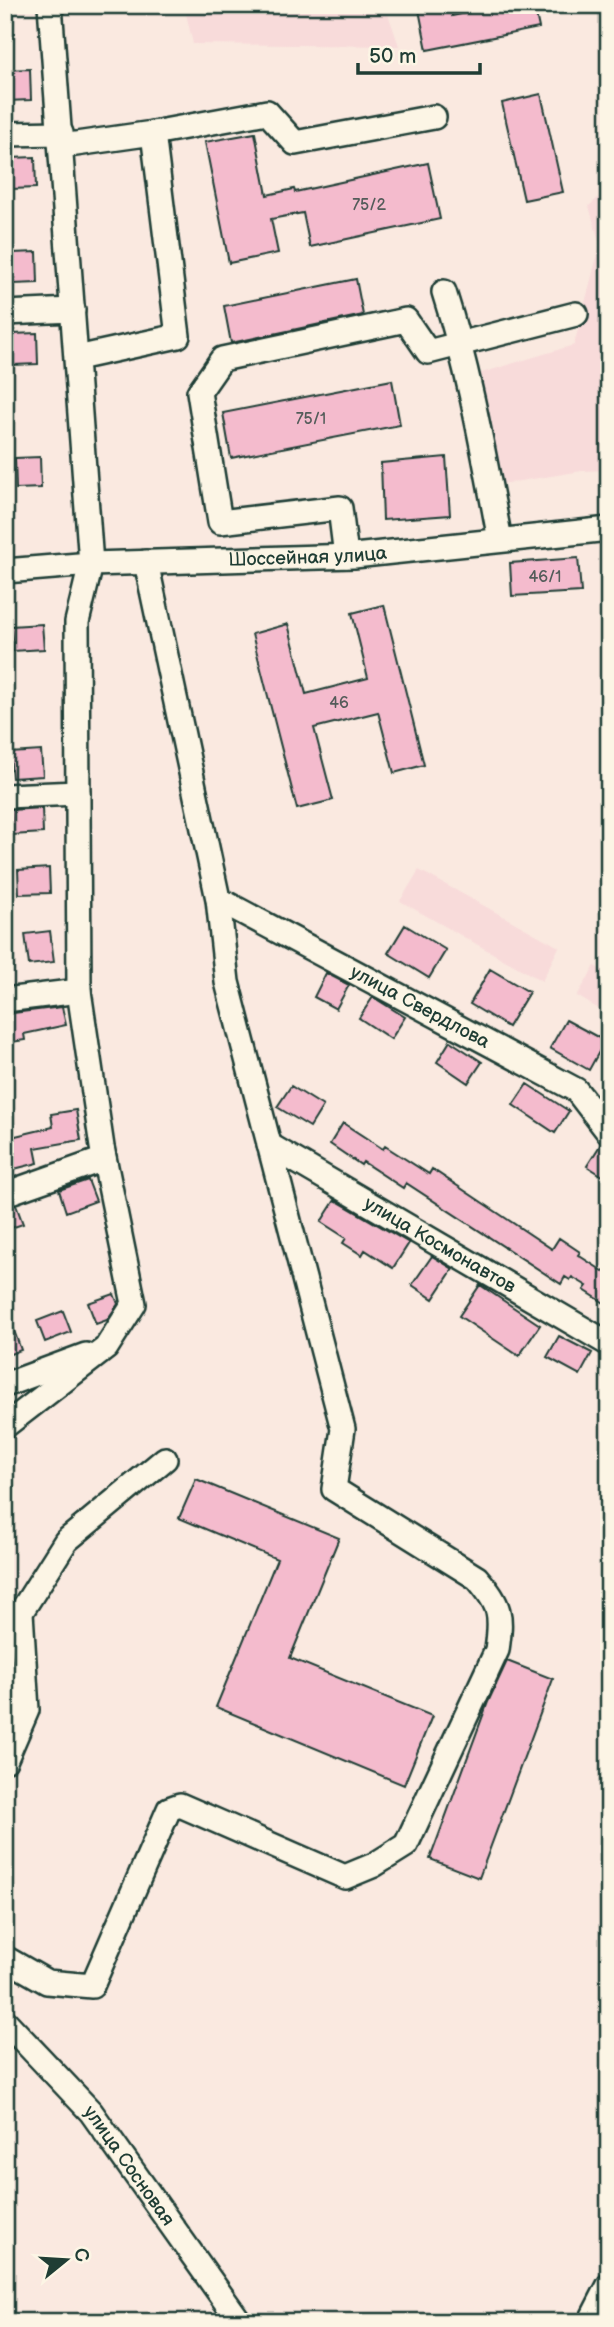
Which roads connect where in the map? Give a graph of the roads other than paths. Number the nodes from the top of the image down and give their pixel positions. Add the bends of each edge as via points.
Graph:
1 (51, 5) edge
2 (434, 117) dead end
3 (153, 133) junction
4 (5, 134) edge
5 (61, 139) junction
6 (444, 292) dead end
7 (73, 310) junction
8 (5, 313) edge
9 (576, 314) dead end
10 (460, 344) junction
11 (76, 358) junction
12 (609, 529) edge
13 (500, 540) junction
14 (346, 556) junction
15 (146, 562) junction
16 (91, 564) junction
17 (5, 571) edge
18 (78, 793) junction
19 (5, 796) edge
20 (218, 899) junction
21 (79, 991) junction
22 (5, 1000) edge
23 (609, 1133) edge
24 (270, 1145) junction
25 (104, 1160) junction
26 (5, 1194) edge
27 (609, 1344) edge
28 (106, 1348) junction
29 (5, 1384) edge
30 (5, 1426) edge
31 (165, 1459) dead end
32 (5, 1761) edge
33 (5, 1958) edge
34 (5, 2021) edge
35 (609, 2285) edge
36 (240, 2322) edge
37 (590, 2322) edge

1 - 5 street
2 - 3 street via 295,143 267,112
3 - 5 street
3 - 11 street via 178,336
4 - 5 street
5 - 7 street
6 - 10 street
7 - 8 street
7 - 11 street
9 - 10 street
10 - 13 street
10 - 14 street via 428,352 406,320 222,359 199,392 220,522 340,508
11 - 16 street
12 - 13 street, Шоссейная улица
13 - 14 street, Шоссейная улица
14 - 15 street, Шоссейная улица
15 - 16 street, Шоссейная улица
15 - 20 street
16 - 17 street, Шоссейная улица
16 - 18 street via 77,622
18 - 19 street
18 - 21 street
20 - 23 street, улица Свердлова via 576,1090
20 - 24 street via 227,982
21 - 22 street
21 - 25 street
24 - 27 street, улица Космонавтов
24 - 33 street via 343,1429 334,1489 477,1578 494,1598 501,1623 497,1650 407,1845 345,1877 180,1805 169,1809 92,1986 47,1982
25 - 26 street
25 - 28 street via 134,1304
28 - 29 street
28 - 30 street
31 - 32 street via 66,1541 21,1612 27,1710
34 - 36 street, улица Сосновая via 92,2112
35 - 37 street

